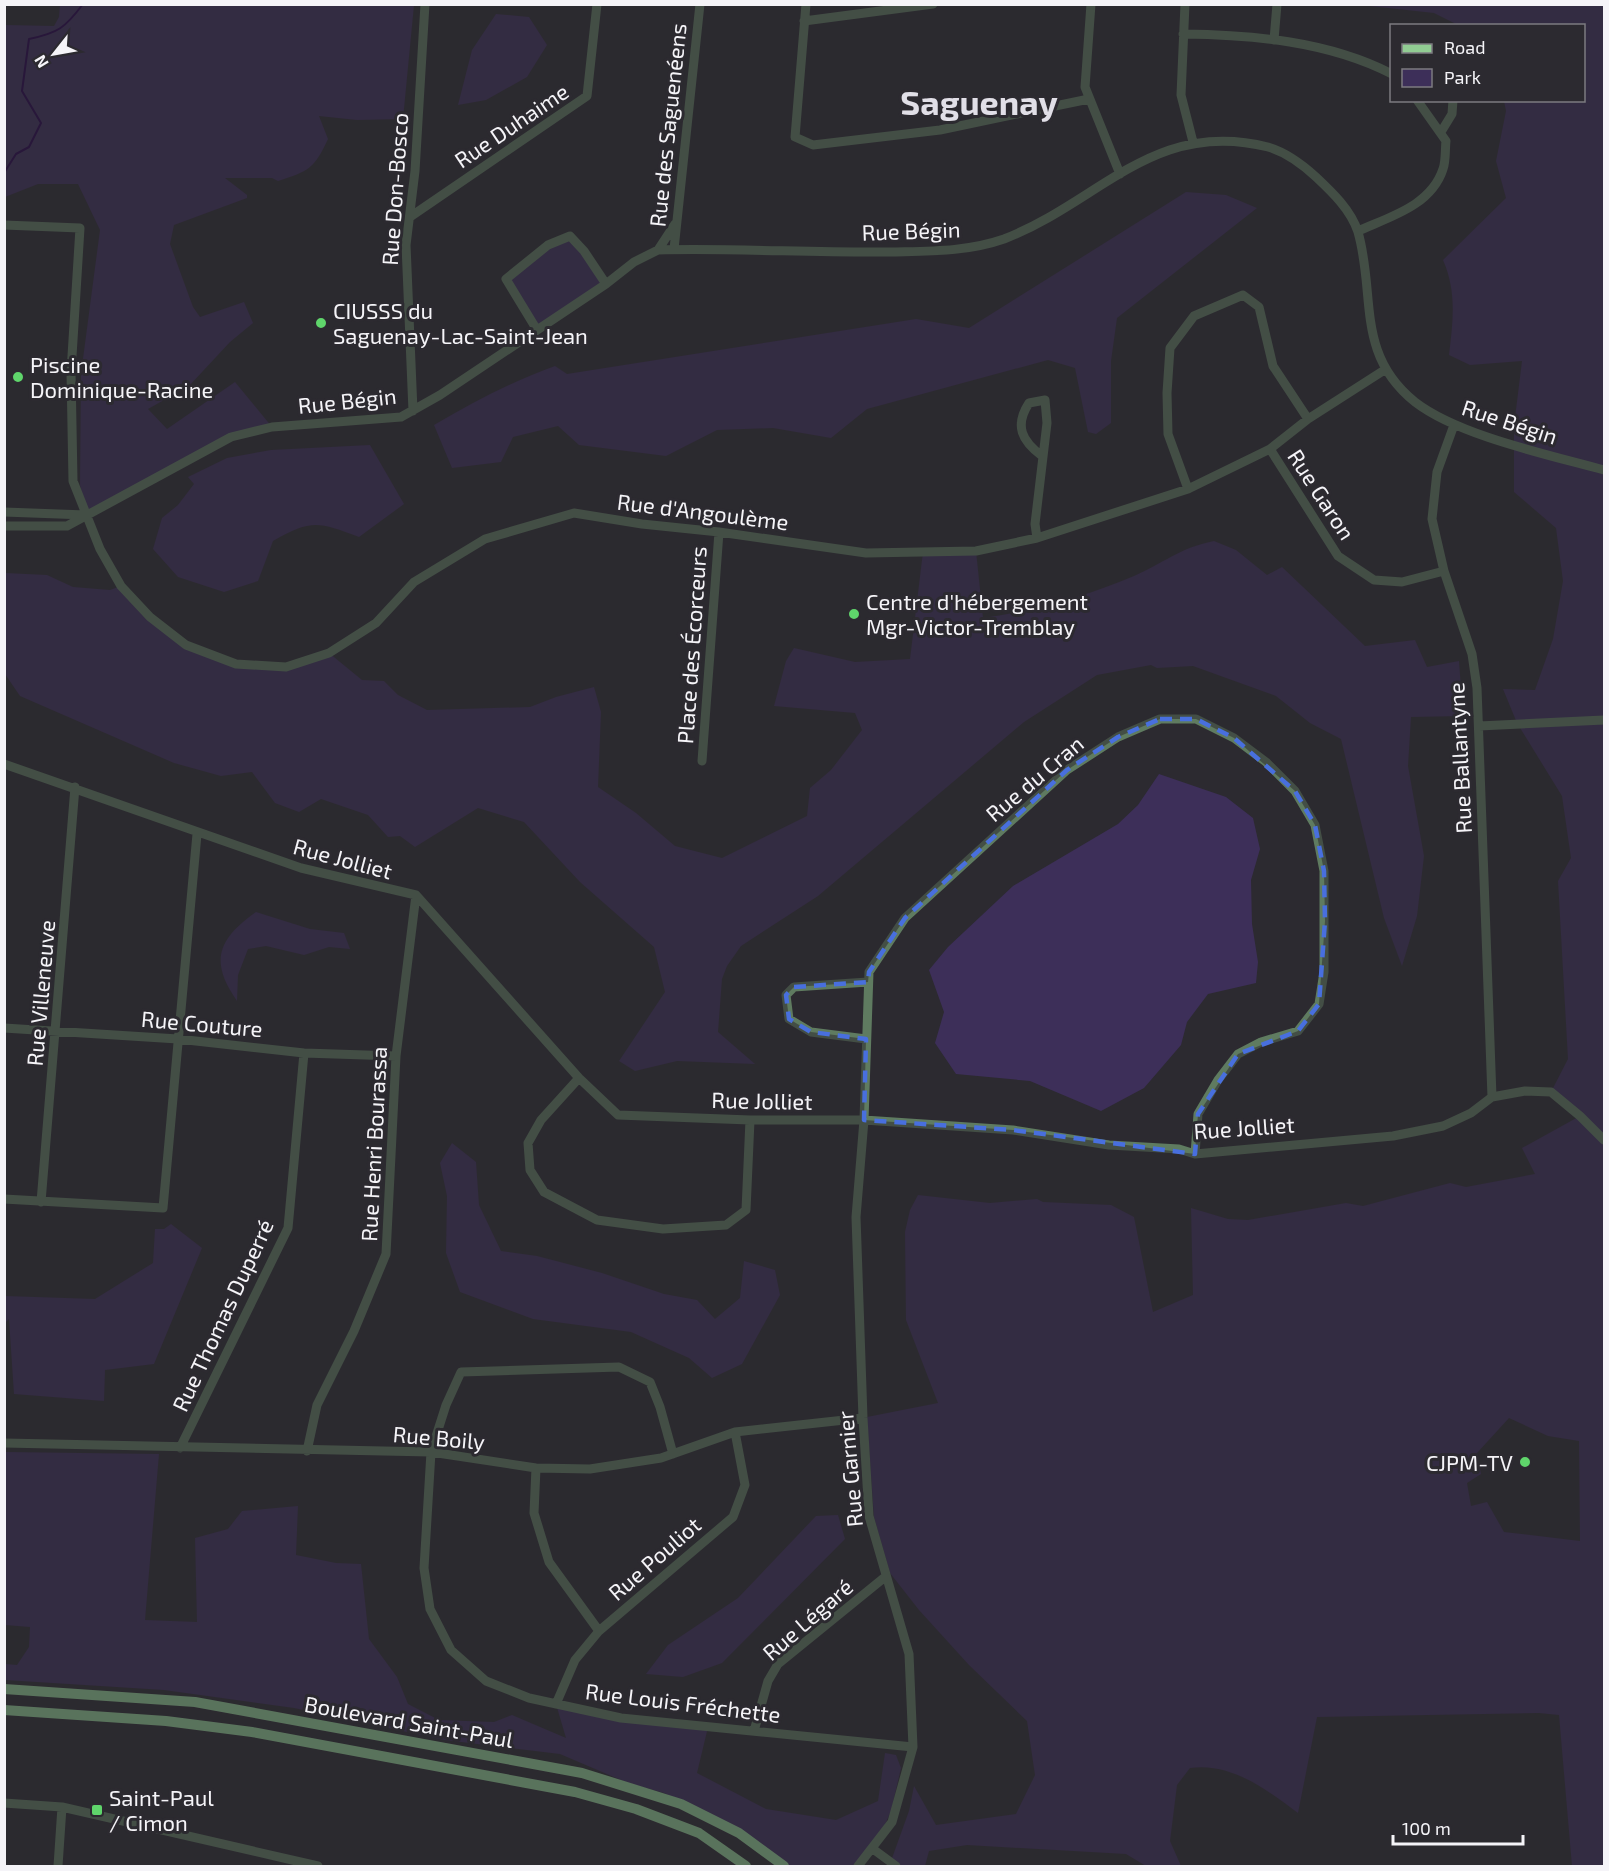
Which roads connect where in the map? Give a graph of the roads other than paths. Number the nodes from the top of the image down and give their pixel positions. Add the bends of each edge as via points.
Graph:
1 (425, 4) edge
2 (597, 4) edge
3 (699, 4) edge
4 (806, 4) edge
5 (933, 4) edge
6 (1091, 4) edge
7 (1185, 4) edge
8 (1277, 4) edge
9 (804, 21) junction
10 (1183, 34) junction
11 (1274, 40) junction
12 (1390, 73) edge
13 (1089, 99) junction
14 (1418, 102) edge
15 (1454, 102) edge
16 (1441, 132) junction
17 (1193, 142) junction
18 (1120, 174) junction
19 (410, 217) junction
20 (677, 219) junction
21 (4, 225) edge
22 (1358, 231) junction
23 (674, 249) junction
24 (658, 250) junction
25 (606, 284) junction
26 (537, 330) junction
27 (1386, 369) junction
28 (413, 411) junction
29 (1308, 419) junction
30 (1454, 425) junction
31 (1270, 449) junction
32 (1042, 456) junction
33 (1605, 470) edge
34 (1188, 489) junction
35 (4, 512) edge
36 (87, 515) junction
37 (4, 526) edge
38 (719, 532) junction
39 (1037, 538) junction
40 (1444, 571) junction
41 (1605, 720) edge
42 (1479, 726) junction
43 (702, 761) dead end
44 (4, 764) edge
45 (75, 787) junction
46 (197, 834) junction
47 (416, 895) junction
48 (868, 982) junction
49 (4, 1028) edge
50 (57, 1031) junction
51 (178, 1039) junction
52 (866, 1039) junction
53 (304, 1053) junction
54 (396, 1056) junction
55 (579, 1078) junction
56 (1492, 1097) junction
57 (750, 1120) junction
58 (864, 1120) junction
59 (1605, 1140) edge
60 (1196, 1154) junction
61 (4, 1199) edge
62 (41, 1202) junction
63 (863, 1418) junction
64 (735, 1432) junction
65 (4, 1443) edge
66 (180, 1448) junction
67 (307, 1451) junction
68 (431, 1452) junction
69 (673, 1455) junction
70 (536, 1468) junction
71 (885, 1577) junction
72 (599, 1631) junction
73 (4, 1689) edge
74 (556, 1704) junction
75 (4, 1710) edge
76 (754, 1731) junction
77 (913, 1747) junction
78 (4, 1803) edge
79 (62, 1808) junction
80 (873, 1849) junction
81 (58, 1866) edge
82 (318, 1866) edge
83 (746, 1866) edge
84 (784, 1866) edge
85 (858, 1866) edge
86 (896, 1866) edge

1 - 19 street, Rue Don-Bosco
2 - 19 street, Rue Duhaime via 587,96
3 - 20 street, Rue des Saguenéens
4 - 9 street
5 - 9 street
6 - 13 street via 1085,87
7 - 10 street
8 - 11 street
9 - 13 street via 795,137 813,145 940,130
10 - 11 street
10 - 17 street via 1181,95
11 - 12 street via 1351,56
13 - 18 street
14 - 16 street
15 - 16 street via 1452,114
16 - 22 street via 1446,141 1444,169 1431,190 1414,206
17 - 18 street, Rue Bégin via 1156,153
17 - 22 street, Rue Bégin via 1229,140 1271,148 1303,166 1331,191
18 - 23 street, Rue Bégin via 1063,209 1004,238 971,248 872,252
19 - 28 street, Rue Don-Bosco via 406,245
20 - 23 street, Rue des Saguenéens
20 - 24 street
21 - 36 street, Rue d'Angoulème via 80,228 71,372 72,448 73,481
22 - 27 street, Rue Bégin via 1374,345
23 - 24 street, Rue Bégin
24 - 25 street, Rue Bégin via 634,262
25 - 26 street, Rue Bégin
25 - 26 street via 570,236 548,245 506,279
26 - 28 street, Rue Bégin
27 - 29 street, Rue d'Angoulème
27 - 30 street, Rue Bégin via 1414,401
28 - 36 street, Rue Bégin via 383,420 272,428 231,437
29 - 31 street, Rue d'Angoulème
29 - 34 street via 1273,366 1259,307 1243,295 1194,316 1170,348 1167,393 1168,434
30 - 33 street, Rue Bégin
30 - 40 street, Rue Ballantyne via 1437,472 1432,519
31 - 34 street, Rue d'Angoulème
31 - 40 street, Rue Garon via 1338,556 1374,580 1402,582
32 - 32 street via 1047,423 1045,400 1029,403 1021,416 1023,435
32 - 39 street
34 - 39 street, Rue d'Angoulème
35 - 36 street
36 - 37 street, Rue Bégin via 67,526
36 - 38 street, Rue d'Angoulème via 121,586 150,617 186,645 236,664 286,667 329,652 376,623 414,582 485,539 574,513
38 - 39 street, Rue d'Angoulème via 866,553 976,550
38 - 43 street, Place des Écorceurs
40 - 42 street, Rue Ballantyne via 1472,654
41 - 42 street
42 - 56 street, Rue Ballantyne
44 - 45 street, Rue Jolliet
45 - 46 street, Rue Jolliet
45 - 50 street, Rue Villeneuve
46 - 47 street, Rue Jolliet via 301,868
46 - 51 street
47 - 54 street, Rue Henri Bourassa
47 - 55 street, Rue Jolliet
48 - 52 street, Rue du Cran
48 - 52 street via 794,987 786,995 789,1019 811,1032
48 - 60 street, Rue du Cran via 869,972 905,918 1067,770 1118,737 1160,719 1196,719 1234,738 1295,791 1315,825 1324,871 1324,972 1319,1004 1298,1031 1238,1054 1218,1080 1198,1114
49 - 50 street, Rue Couture
50 - 51 street, Rue Couture
50 - 62 street, Rue Villeneuve
51 - 53 street, Rue Couture
51 - 62 street via 163,1208
52 - 58 street, Rue du Cran
53 - 54 street, Rue Couture
53 - 66 street, Rue Thomas Duperré via 288,1228
54 - 67 street, Rue Henri Bourassa via 386,1254 317,1405
55 - 57 street, Rue Jolliet via 618,1115
55 - 57 street via 541,1120 528,1143 530,1170 544,1192 597,1220 663,1229 726,1225 746,1210
56 - 59 street, Rue Jolliet via 1525,1091 1551,1092
56 - 60 street, Rue Jolliet via 1471,1113 1443,1126 1393,1136
57 - 58 street, Rue Jolliet
58 - 60 street, Rue Jolliet via 1013,1130
58 - 63 street, Rue Garnier via 856,1217
61 - 62 street
63 - 64 street, Rue Boily
63 - 71 street, Rue Garnier via 869,1516
64 - 69 street, Rue Boily
64 - 72 street, Rue Pouliot via 745,1485 733,1516
65 - 66 street, Rue Boily
66 - 67 street, Rue Boily
67 - 68 street, Rue Boily
68 - 69 street, Rue Louis Fréchette via 461,1372 619,1367 650,1382
68 - 70 street, Rue Boily
68 - 74 street, Rue Louis Fréchette via 424,1568 430,1609 452,1650 486,1681
69 - 70 street, Rue Boily via 590,1469
70 - 72 street via 534,1513 549,1562
71 - 76 street, Rue Légaré via 778,1664 768,1681
71 - 77 street, Rue Garnier via 909,1654
72 - 74 street, Rue Pouliot via 575,1660
73 - 84 main road, Boulevard Saint-Paul via 195,1702 582,1773 681,1804 739,1833
74 - 76 street, Rue Louis Fréchette via 621,1718
75 - 83 main road, Boulevard Saint-Paul via 166,1721 252,1732 575,1792 636,1809 699,1833
76 - 77 street, Rue Louis Fréchette
77 - 80 street, Rue Garnier via 892,1822
78 - 79 street
79 - 81 street
79 - 82 street
80 - 85 street, Rue Garnier
80 - 86 street

